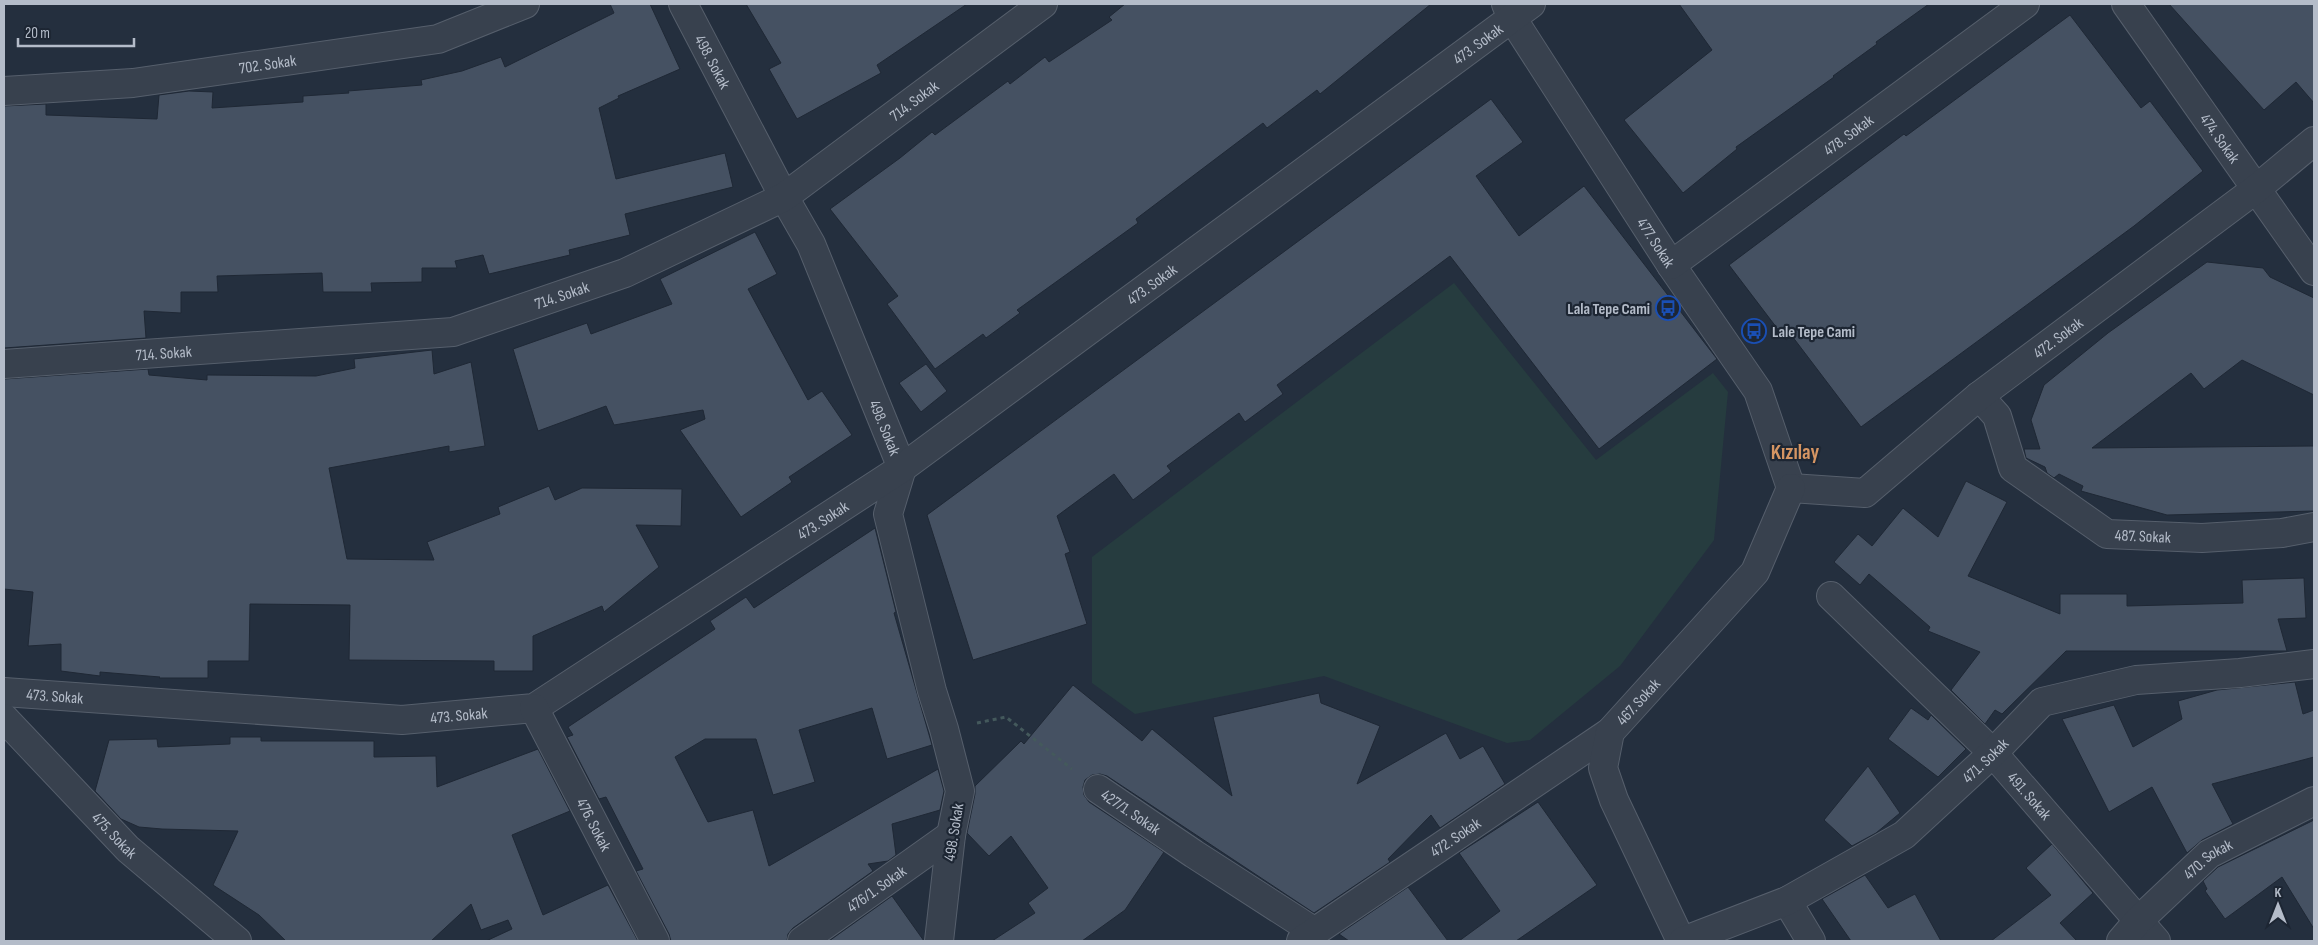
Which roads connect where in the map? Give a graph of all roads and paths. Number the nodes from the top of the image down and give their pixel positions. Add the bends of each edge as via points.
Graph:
1 (524, 4) edge
2 (683, 4) edge
3 (1043, 4) edge
4 (2025, 4) edge
5 (2126, 4) edge
6 (1517, 8) edge
7 (4, 91) edge
8 (2314, 141) edge
9 (2256, 189) junction
10 (784, 197) junction
11 (1671, 265) junction
12 (2314, 271) edge
13 (4, 364) edge
14 (1979, 396) junction
15 (902, 468) junction
16 (1791, 488) junction
17 (2314, 527) edge
18 (1831, 596) dead end
19 (2314, 664) edge
20 (4, 692) edge
21 (534, 708) junction
22 (4, 718) edge
23 (944, 729) junction
24 (1610, 732) junction
25 (1993, 753) junction
26 (1098, 789) joint
27 (2314, 801) edge
28 (951, 835) junction
29 (1787, 901) junction
30 (2129, 931) edge
31 (1308, 936) edge
32 (237, 941) edge
33 (656, 941) edge
34 (802, 941) edge
35 (939, 941) edge
36 (1682, 941) edge
37 (1811, 941) edge
38 (2156, 941) edge

1 - 7 street, 702. Sokak via 438,39 133,83
2 - 10 street, 498. Sokak
3 - 10 street, 714. Sokak
4 - 11 street, 478. Sokak
5 - 9 street, 474. Sokak
6 - 11 street, 477. Sokak
6 - 15 street, 473. Sokak
8 - 9 street, 472. Sokak
9 - 12 street, 474. Sokak
9 - 14 street, 472. Sokak
10 - 13 street, 714. Sokak via 625,273 453,332
10 - 15 street, 498. Sokak via 811,244
11 - 16 street, 477. Sokak via 1758,391
14 - 16 street, 472. Sokak via 1865,493
14 - 17 street, 487. Sokak via 1997,416 2013,468 2107,534 2202,538
15 - 21 street, 473. Sokak
15 - 23 street, 498. Sokak via 888,514
16 - 24 street, 467. Sokak via 1755,572
18 - 25 street, 491. Sokak
19 - 25 street, 471. Sokak via 2136,680 2042,702
20 - 21 street, 473. Sokak via 402,720
21 - 33 street, 476. Sokak
22 - 32 street, 475. Sokak via 128,849
23 - 26 path, 427/1. Sokak via 1006,717
23 - 28 street, 498. Sokak via 960,792
24 - 31 street, 472. Sokak
24 - 36 street, 467. Sokak via 1603,768 1608,784
25 - 29 street, 471. Sokak via 1904,835
25 - 30 street, 491. Sokak
26 - 31 street, 427/1. Sokak
27 - 30 street, 470. Sokak via 2209,854
28 - 34 street, 476/1. Sokak
28 - 35 street, 498. Sokak
29 - 36 street, 471. Sokak
29 - 37 street
30 - 38 street, 491. Sokak

